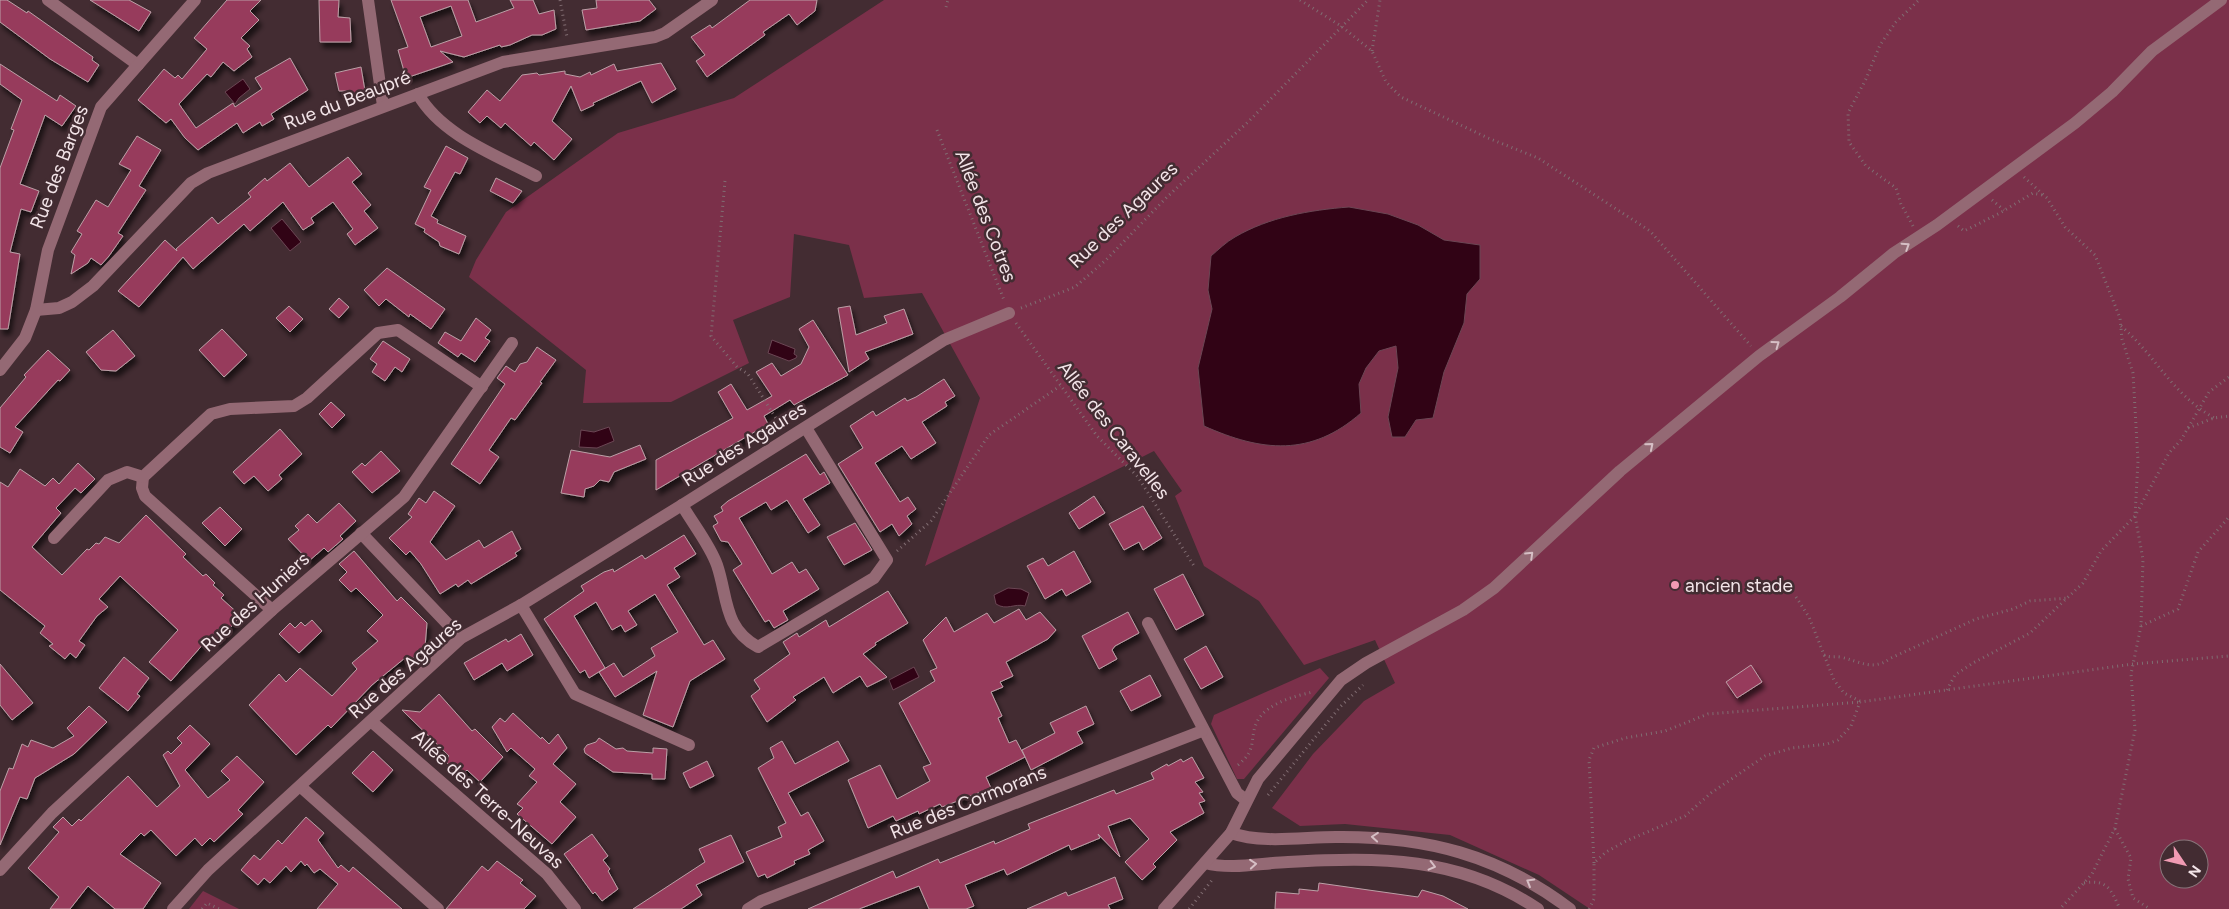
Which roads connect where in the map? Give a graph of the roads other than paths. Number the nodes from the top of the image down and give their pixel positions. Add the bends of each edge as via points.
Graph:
1 (48, 0) edge
2 (195, 0) edge
3 (368, 0) edge
4 (712, 0) edge
5 (2221, 0) edge
6 (138, 65) junction
7 (418, 94) junction
8 (383, 106) junction
9 (536, 176) dead end
10 (36, 310) junction
11 (1009, 313) road end
12 (512, 344) dead end
13 (0, 370) edge
14 (482, 387) junction
15 (806, 428) junction
16 (143, 477) junction
17 (682, 506) junction
18 (362, 533) junction
19 (54, 538) dead end
20 (521, 605) junction
21 (272, 610) junction
22 (1148, 624) dead end
23 (461, 638) junction
24 (372, 722) junction
25 (1202, 731) junction
26 (689, 745) dead end
27 (301, 787) junction
28 (1246, 800) junction
29 (1231, 833) junction
30 (1205, 863) junction
31 (0, 870) edge
32 (174, 909) edge
33 (438, 909) edge
34 (575, 909) edge
35 (748, 909) edge
36 (1164, 909) edge
37 (1538, 909) edge
38 (1570, 909) edge

1 - 6 street
2 - 6 street, Rue des Barges
3 - 8 street
4 - 7 street, Rue du Beaupré via 655,38 503,62
28 -> 5 street via 1258,779 1341,680 1494,588 1620,472 1759,356 2075,123 2112,92 2152,51
6 - 10 street, Rue des Barges via 101,107 92,128 48,250
7 - 8 street, Rue du Beaupré
7 - 9 street via 425,107 461,135
8 - 10 street, Rue du Beaupré via 208,173 191,183 93,286 59,308
10 - 13 street, Rue des Barges via 25,338
11 - 15 street, Rue des Agaures via 944,340
12 - 14 street, Rue des Huniers
14 - 16 street via 398,330 378,332 307,398 294,406 230,409 212,414
14 - 18 street, Rue des Huniers via 411,490
15 - 17 street, Rue des Agaures
15 - 17 street via 887,560 874,578 758,647 742,639 724,601 717,565
16 - 19 street via 127,472 108,480
16 - 21 street via 145,496
17 - 20 street, Rue des Agaures
18 - 21 street, Rue des Huniers
18 - 23 street
20 - 23 street, Rue des Agaures
20 - 26 street via 575,694
21 - 31 street, Rue des Huniers via 52,813
22 - 25 street
23 - 24 street, Rue des Agaures
24 - 27 street, Rue des Agaures
24 - 34 street, Allée des Terre-Neuvas via 547,874
25 - 28 street via 1237,792
25 - 35 street, Rue des Cormorans
27 - 32 street, Rue des Agaures via 208,870
27 - 33 street
28 - 29 street
29 - 30 street
38 -> 29 street via 1523,878 1467,853 1415,841 1365,836 1253,838
30 - 36 street
30 -> 37 street via 1222,868 1362,858 1412,861 1462,873 1514,894

